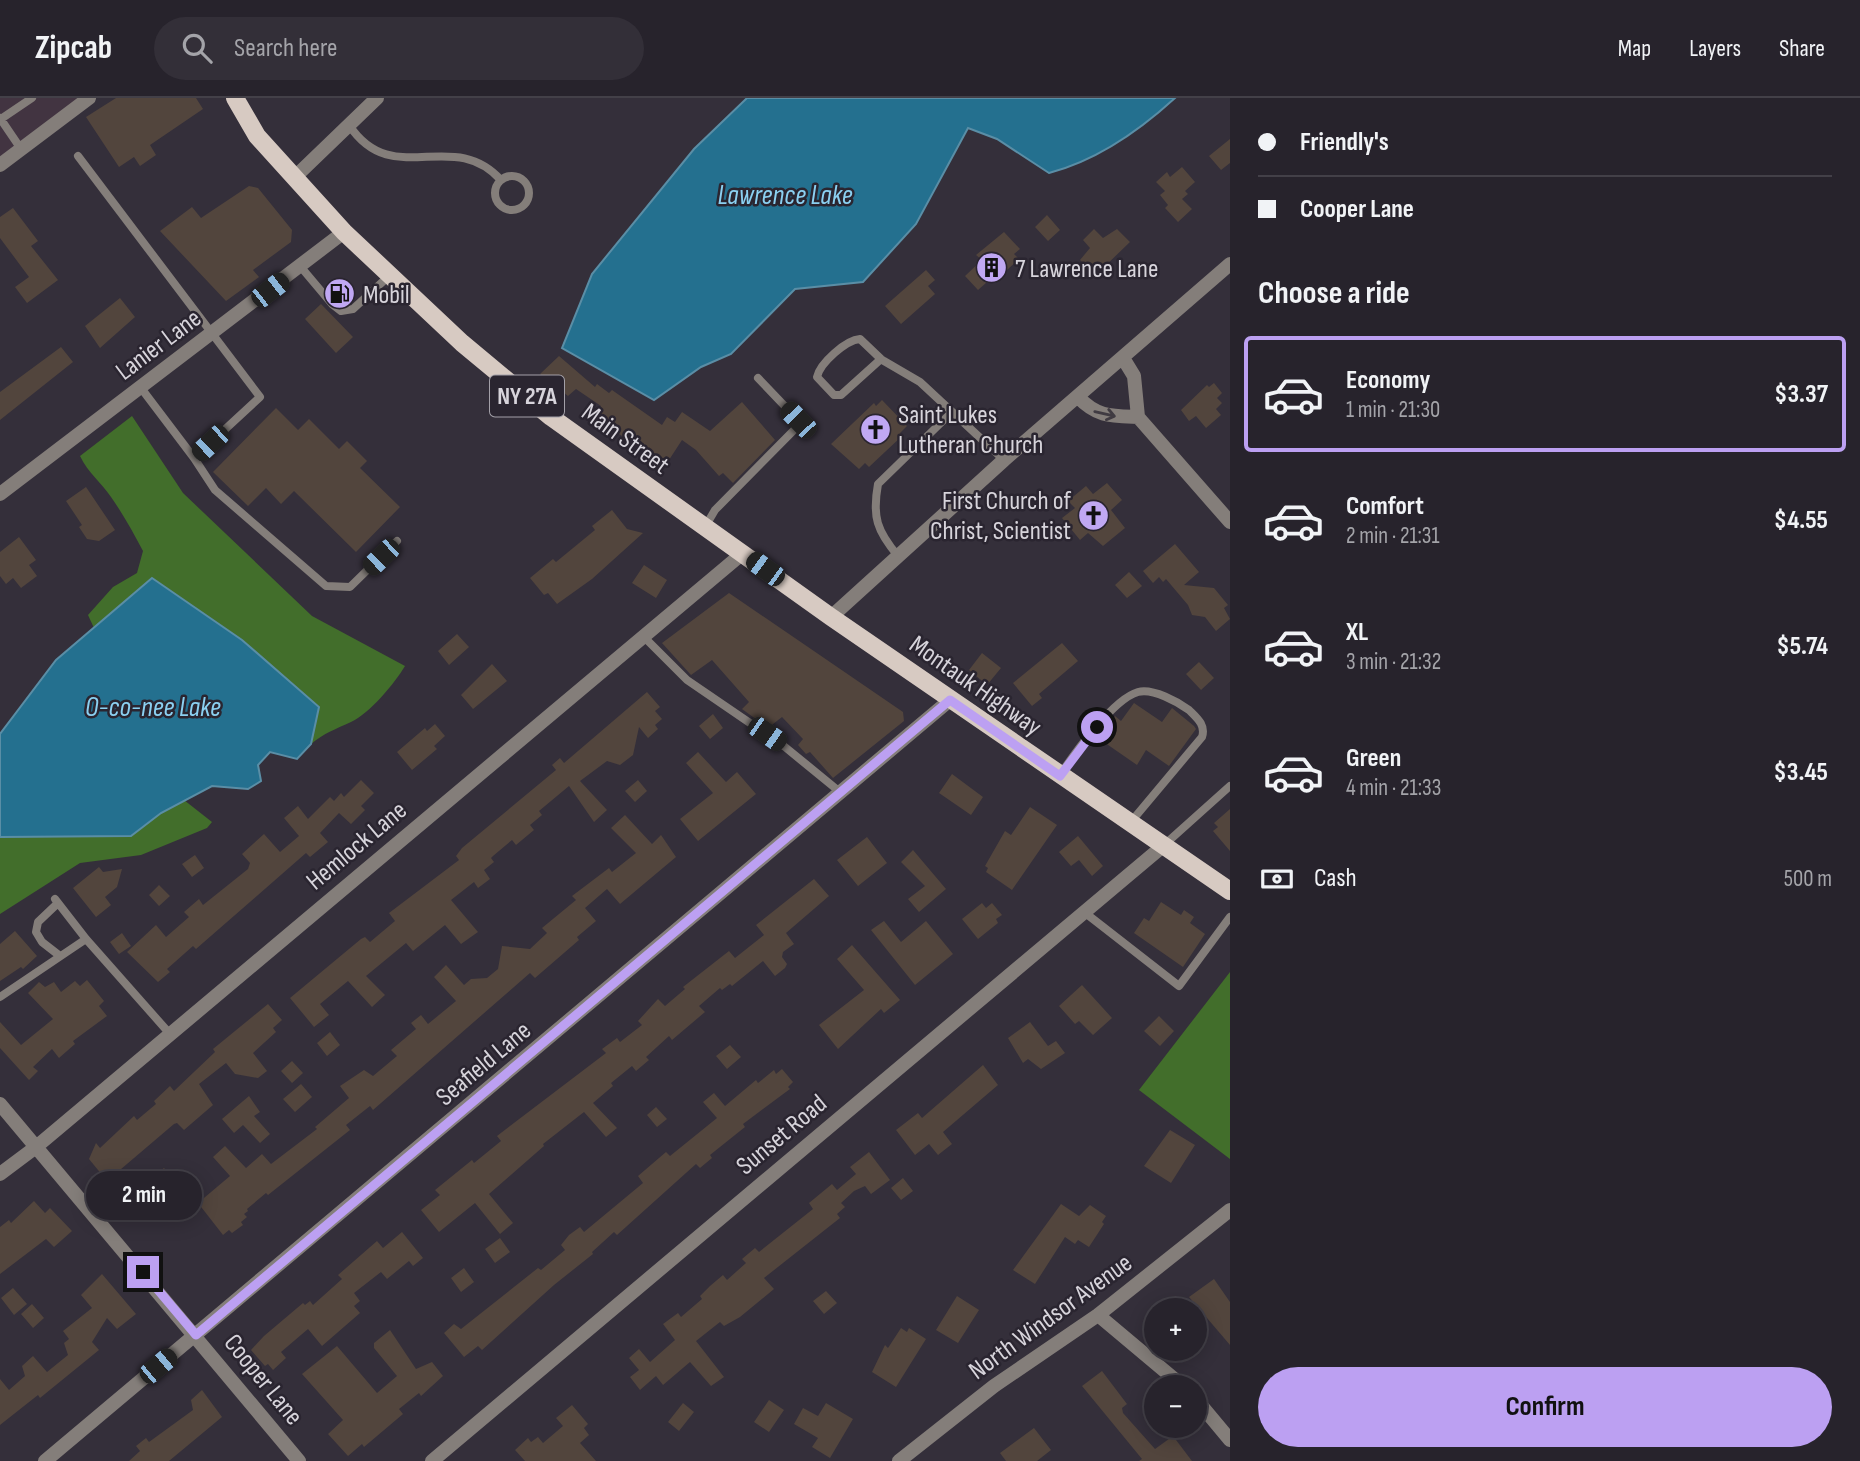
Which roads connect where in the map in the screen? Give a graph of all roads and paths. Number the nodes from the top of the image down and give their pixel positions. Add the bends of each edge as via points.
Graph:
1 (32, 98) edge
2 (89, 98) edge
3 (235, 98) edge
4 (377, 98) edge
5 (0, 119) edge
6 (349, 125) junction
7 (21, 149) junction
8 (78, 156) dead end
9 (0, 165) edge
10 (296, 176) junction
11 (501, 180) junction
12 (344, 232) junction
13 (1230, 264) edge
14 (300, 266) junction
15 (390, 275) junction
16 (213, 333) junction
17 (1123, 358) junction
18 (881, 359) junction
19 (758, 378) dead end
20 (141, 388) junction
21 (1078, 397) junction
22 (952, 412) junction
23 (1138, 417) junction
24 (194, 458) junction
25 (1004, 460) junction
26 (0, 494) edge
27 (1230, 522) edge
28 (705, 527) junction
29 (397, 541) dead end
30 (743, 553) junction
31 (898, 556) junction
32 (831, 617) junction
33 (643, 636) junction
34 (950, 700) junction
35 (1060, 776) junction
36 (1230, 786) edge
37 (840, 792) junction
38 (1130, 823) junction
39 (1163, 846) junction
40 (1227, 884) edge
41 (1082, 911) junction
42 (1230, 917) edge
43 (86, 939) junction
44 (60, 956) junction
45 (0, 997) edge
46 (170, 1034) junction
47 (0, 1104) edge
48 (36, 1147) junction
49 (0, 1174) edge
50 (1230, 1210) edge
51 (1098, 1315) junction
52 (196, 1335) junction
53 (1170, 1375) edge
54 (1207, 1412) edge
55 (1230, 1440) edge
56 (45, 1461) edge
57 (299, 1461) edge
58 (432, 1461) edge
59 (900, 1461) edge

1 - 5 lane
2 - 7 street
3 - 10 main road, Main Street / NY 27A via 257,136
4 - 6 street
5 - 7 lane
6 - 10 street
6 - 11 lane via 359,141 385,156 469,158
7 - 9 street
8 - 16 lane
10 - 12 main road, Main Street / NY 27A
11 - 11 lane via 495,190 500,205 513,210 525,204 529,195 524,180 514,176
12 - 14 street, Lanier Lane
12 - 15 main road, Main Street / NY 27A
13 - 17 street
14 - 15 lane via 341,311 353,309
14 - 16 street, Lanier Lane
15 - 28 main road, Main Street / NY 27A via 551,417
16 - 20 street, Lanier Lane
16 - 24 lane via 260,397
17 - 21 street
17 - 23 street via 1134,376
18 - 18 lane via 860,339 851,340 818,370 817,377 834,396 841,395
18 - 22 lane via 920,382
19 - 28 lane via 798,420 798,426 735,488
20 - 24 lane
20 - 26 street, Lanier Lane
21 -> 23 street via 1091,410
21 - 25 street
22 - 25 lane
22 - 31 lane via 878,484 880,536
23 - 27 street
24 - 29 lane via 215,490 326,586 350,587
25 - 31 street
28 - 30 main road, Main Street / NY 27A
30 - 32 main road, Main Street / NY 27A
30 - 33 street, Hemlock Lane
31 - 32 street
32 - 34 main road, Montauk Highway / NY 27A
33 - 37 lane via 687,680 785,747
33 - 46 street, Hemlock Lane
34 - 35 main road, Montauk Highway / NY 27A
34 - 37 street, Seafield Lane
35 - 38 main road, Montauk Highway / NY 27A
35 - 38 lane via 1084,740 1132,696 1142,691 1176,701 1200,721 1202,737
36 - 39 lane
37 - 52 street, Seafield Lane
38 - 39 main road, Montauk Highway / NY 27A
39 - 40 main road, Montauk Highway / NY 27A
39 - 41 street, Sunset Road
41 - 42 lane via 1179,986
41 - 58 street, Sunset Road
43 - 44 lane
43 - 44 lane via 57,901 38,922 36,932
43 - 46 lane
44 - 45 lane
46 - 48 street, Hemlock Lane
47 - 48 street, Cooper Lane
48 - 49 street, Hemlock Lane
48 - 52 street, Cooper Lane
50 - 51 street, North Windsor Avenue
51 - 53 street
51 - 59 street, North Windsor Avenue via 994,1386
52 - 56 street, Seafield Lane
52 - 57 street, Cooper Lane
54 - 55 street

